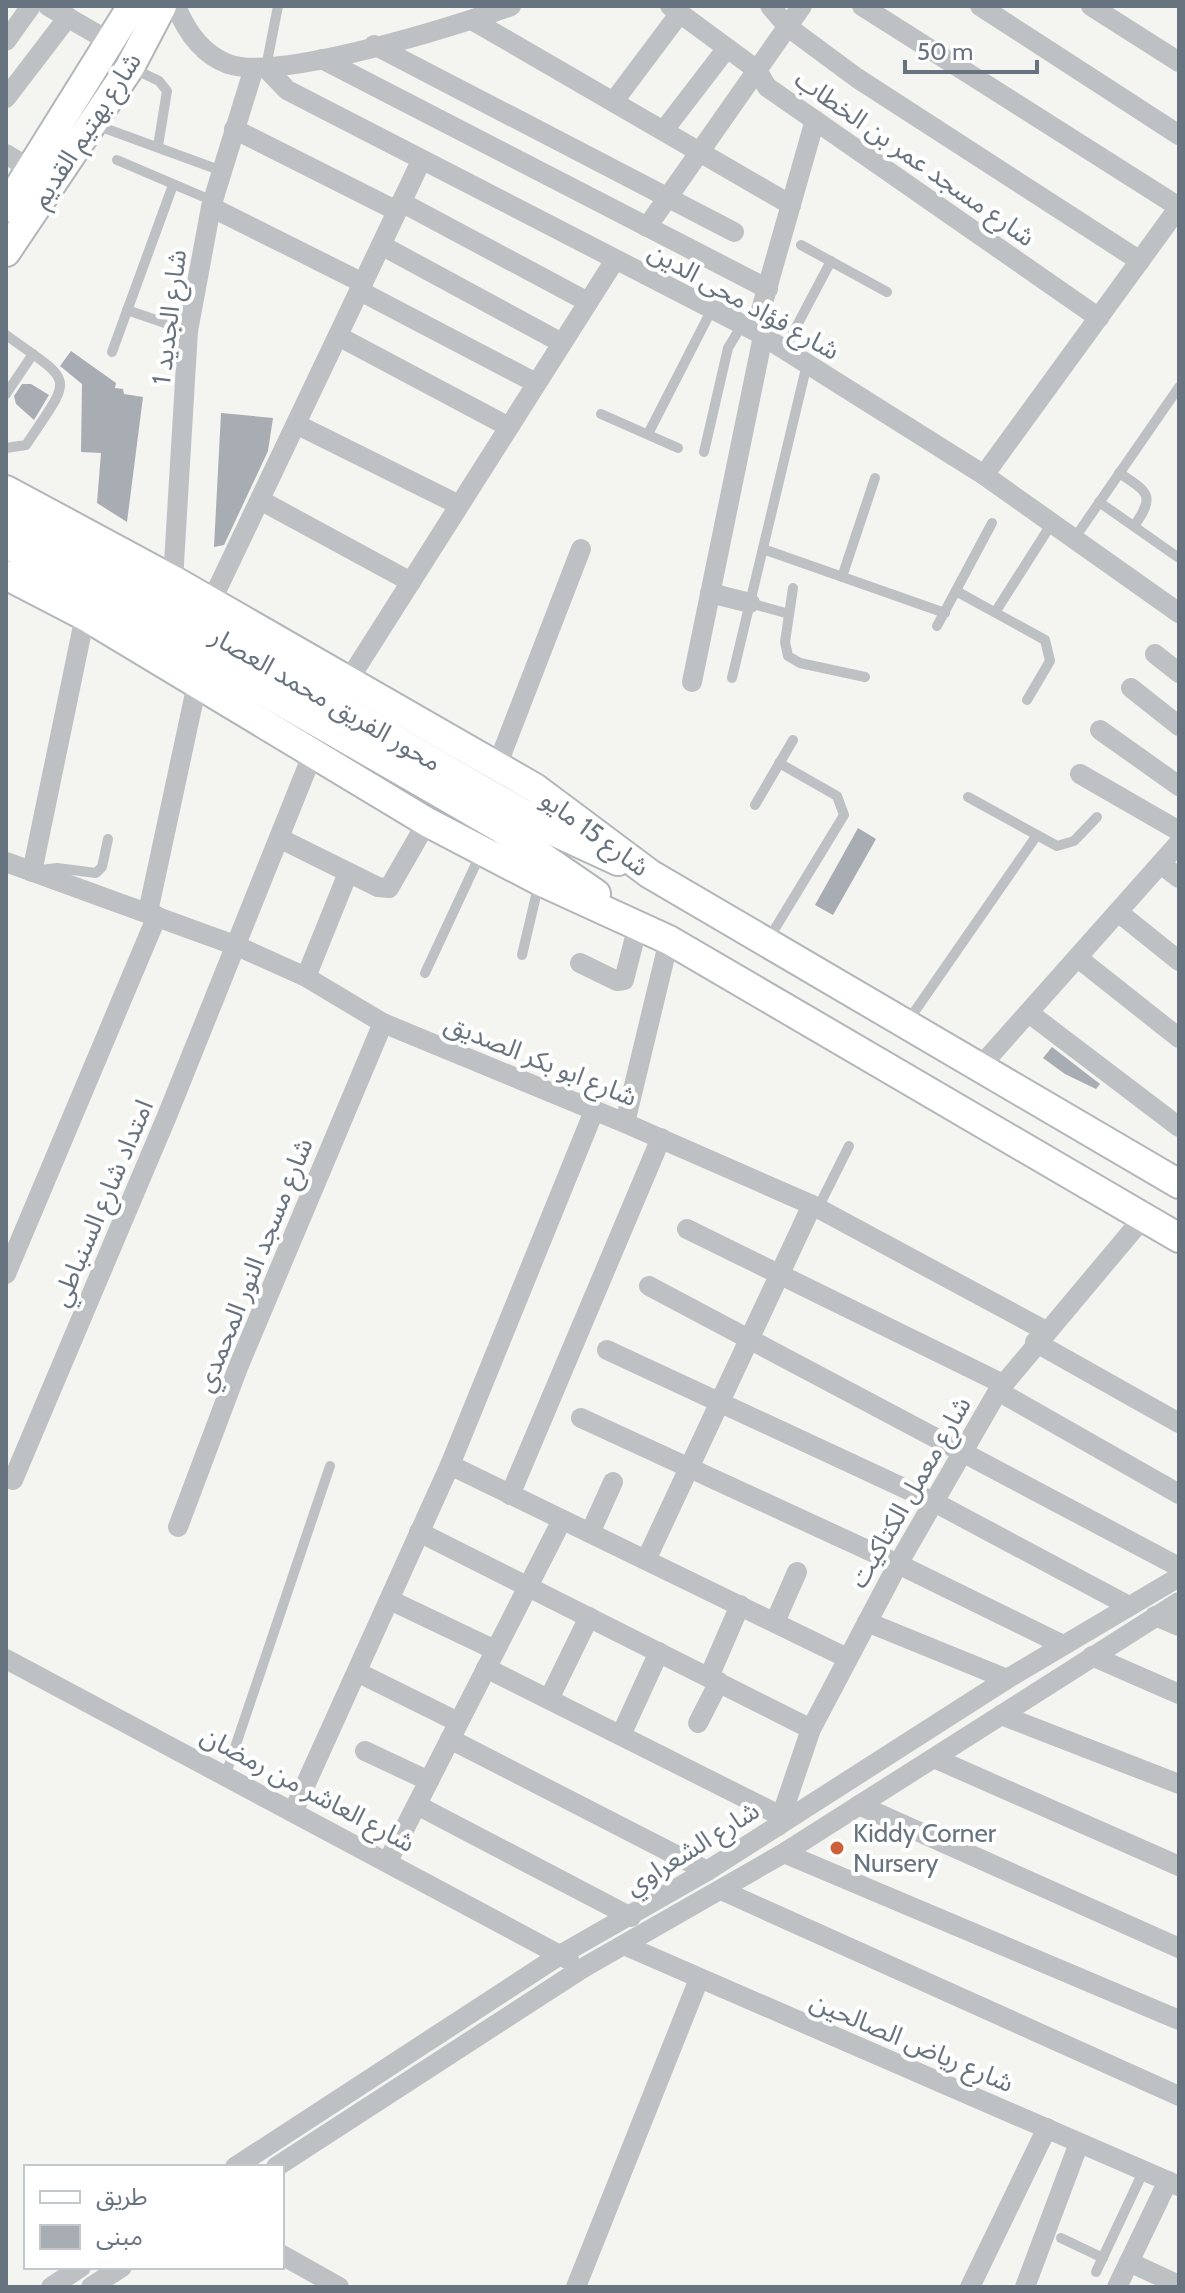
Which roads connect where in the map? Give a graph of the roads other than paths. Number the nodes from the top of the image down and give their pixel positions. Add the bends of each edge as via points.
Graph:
1 (31, 6) edge
2 (48, 6) edge
3 (132, 6) edge
4 (162, 6) edge
5 (176, 6) edge
6 (278, 6) edge
7 (770, 6) edge
8 (802, 6) edge
9 (862, 6) edge
10 (980, 6) edge
11 (1091, 6) edge
12 (504, 7) edge
13 (675, 10) edge
14 (68, 17) junction
15 (472, 20) junction
16 (788, 27) junction
17 (6, 41) edge
18 (112, 43) junction
19 (374, 45) junction
20 (727, 48) junction
21 (322, 59) junction
22 (1179, 62) edge
23 (130, 67) junction
24 (260, 68) junction
25 (757, 70) junction
26 (6, 98) edge
27 (614, 101) junction
28 (815, 120) junction
29 (92, 124) junction
30 (234, 129) junction
31 (664, 130) junction
32 (1179, 135) edge
33 (158, 146) junction
34 (701, 151) junction
35 (6, 154) edge
36 (117, 160) dead end
37 (421, 161) junction
38 (32, 170) junction
39 (222, 171) junction
40 (173, 185) junction
41 (668, 198) junction
42 (212, 204) junction
43 (791, 205) junction
44 (399, 207) junction
45 (1179, 207) edge
46 (6, 208) edge
47 (647, 227) junction
48 (734, 232) dead end
49 (381, 245) junction
50 (801, 245) dead end
51 (6, 252) edge
52 (615, 260) junction
53 (831, 261) junction
54 (1140, 261) junction
55 (361, 287) junction
56 (768, 289) junction
57 (887, 292) dead end
58 (588, 302) junction
59 (712, 309) junction
60 (127, 310) junction
61 (1099, 318) junction
62 (188, 331) junction
63 (753, 331) junction
64 (338, 336) junction
65 (10, 337) edge
66 (562, 343) junction
67 (784, 350) junction
68 (6, 351) edge
69 (112, 352) dead end
70 (33, 354) junction
71 (807, 364) junction
72 (536, 383) junction
73 (1179, 387) edge
74 (6, 394) edge
75 (601, 414) dead end
76 (296, 424) junction
77 (509, 427) junction
78 (648, 434) junction
79 (6, 448) edge
80 (678, 448) dead end
81 (704, 452) dead end
82 (1119, 473) junction
83 (984, 475) junction
84 (875, 478) dead end
85 (9, 500) edge
86 (260, 500) junction
87 (1099, 502) junction
88 (459, 505) junction
89 (992, 523) dead end
90 (1052, 523) junction
91 (1134, 526) junction
92 (1074, 539) junction
93 (6, 543) edge
94 (581, 549) dead end
95 (763, 549) junction
96 (1179, 558) edge
97 (6, 575) edge
98 (842, 577) junction
99 (173, 580) junction
100 (411, 582) junction
101 (793, 588) dead end
102 (956, 591) junction
103 (710, 593) junction
104 (211, 602) junction
105 (750, 603) junction
106 (996, 611) junction
107 (945, 613) junction
108 (1179, 613) edge
109 (789, 614) junction
110 (85, 616) junction
111 (937, 626) dead end
112 (1155, 654) dead end
113 (1179, 673) edge
114 (865, 677) dead end
115 (732, 678) dead end
116 (348, 681) junction
117 (692, 682) dead end
118 (197, 684) junction
119 (1131, 688) dead end
120 (1027, 700) dead end
121 (1179, 726) edge
122 (1100, 730) dead end
123 (793, 740) dead end
124 (313, 753) junction
125 (779, 763) junction
126 (497, 766) junction
127 (1080, 774) dead end
128 (1179, 786) edge
129 (968, 797) dead end
130 (755, 805) dead end
131 (1097, 817) dead end
132 (427, 822) junction
133 (1179, 831) edge
134 (1037, 835) junction
135 (108, 839) dead end
136 (281, 839) junction
137 (1179, 843) edge
138 (482, 851) junction
139 (6, 862) edge
140 (1161, 864) junction
141 (32, 872) junction
142 (348, 873) junction
143 (650, 874) junction
144 (1179, 878) edge
145 (540, 881) junction
146 (1118, 912) junction
147 (153, 914) junction
148 (631, 921) junction
149 (669, 940) junction
150 (766, 943) junction
151 (237, 946) junction
152 (522, 955) dead end
153 (1078, 958) junction
154 (1179, 961) edge
155 (580, 963) dead end
156 (425, 973) dead end
157 (306, 977) junction
158 (1029, 1013) junction
159 (383, 1023) junction
160 (905, 1025) junction
161 (1179, 1038) edge
162 (978, 1069) junction
163 (594, 1111) junction
164 (625, 1123) junction
165 (1179, 1127) edge
166 (661, 1138) junction
167 (849, 1146) dead end
168 (1179, 1184) edge
169 (815, 1206) junction
170 (1143, 1218) junction
171 (687, 1229) dead end
172 (1179, 1238) edge
173 (779, 1273) junction
174 (6, 1274) edge
175 (649, 1286) dead end
176 (750, 1337) junction
177 (1041, 1337) junction
178 (607, 1350) dead end
179 (1000, 1388) junction
180 (719, 1402) junction
181 (581, 1418) dead end
182 (1179, 1423) edge
183 (965, 1450) junction
184 (450, 1465) junction
185 (330, 1466) dead end
186 (689, 1468) junction
187 (13, 1480) dead end
188 (613, 1482) dead end
189 (1179, 1494) edge
190 (510, 1495) junction
191 (934, 1502) junction
192 (562, 1520) junction
193 (178, 1527) dead end
194 (419, 1532) junction
195 (590, 1533) junction
196 (646, 1560) junction
197 (898, 1564) junction
198 (1179, 1567) edge
199 (797, 1572) dead end
200 (1179, 1577) edge
201 (528, 1586) junction
202 (390, 1600) junction
203 (1179, 1602) edge
204 (740, 1605) junction
205 (1129, 1606) junction
206 (1155, 1616) junction
207 (589, 1617) junction
208 (775, 1622) junction
209 (867, 1622) junction
210 (1179, 1626) edge
211 (1063, 1645) junction
212 (659, 1652) junction
213 (1092, 1656) junction
214 (847, 1658) junction
215 (6, 1659) edge
216 (491, 1659) junction
217 (357, 1672) junction
218 (714, 1679) junction
219 (1007, 1679) junction
220 (1179, 1694) edge
221 (549, 1699) junction
222 (1001, 1715) junction
223 (698, 1723) dead end
224 (811, 1729) junction
225 (454, 1731) junction
226 (621, 1735) junction
227 (365, 1751) dead end
228 (934, 1758) junction
229 (226, 1774) junction
230 (429, 1781) junction
231 (1179, 1784) edge
232 (417, 1805) junction
233 (859, 1805) junction
234 (294, 1810) junction
235 (779, 1821) junction
236 (784, 1853) junction
237 (388, 1861) junction
238 (1179, 1866) edge
239 (707, 1871) junction
240 (721, 1890) junction
241 (631, 1917) junction
242 (624, 1945) junction
243 (1179, 1948) edge
244 (560, 1955) junction
245 (583, 1968) junction
246 (699, 1979) junction
247 (1179, 2020) edge
248 (1179, 2096) edge
249 (1047, 2128) junction
250 (1079, 2143) junction
251 (238, 2165) edge
252 (279, 2165) edge
253 (1144, 2170) junction
254 (1174, 2183) edge
255 (1061, 2238) dead end
256 (284, 2256) edge
257 (1103, 2258) junction
258 (1129, 2262) junction
259 (78, 2269) edge
260 (119, 2269) edge
261 (1096, 2272) dead end
262 (1179, 2285) edge
263 (51, 2287) edge
264 (91, 2287) edge
265 (339, 2287) edge
266 (576, 2287) edge
267 (970, 2287) edge
268 (1025, 2287) edge
269 (1117, 2287) edge

1 - 17 street
2 - 14 street
3 - 18 main road, شارع بهتيم القديم
4 - 23 main road, شارع بهتيم القديم
5 - 24 street via 205,51 228,64
6 - 24 lane
7 - 16 street
8 - 16 street
9 - 45 street
10 - 32 street
11 - 22 street
12 - 15 street
13 - 20 street, شارع مسجد عمر بن الخطاب
13 - 27 street
14 - 18 street
14 - 26 street
15 - 19 street
15 - 27 street
16 - 25 street
16 - 54 street via 857,78
18 - 38 main road, شارع بهتيم القديم
19 - 21 street
19 - 41 street
20 - 25 street, شارع مسجد عمر بن الخطاب
20 - 31 street
21 - 24 street
21 - 47 street
23 - 29 main road, شارع بهتيم القديم
23 - 33 lane via 166,87
24 - 30 street, شارع الجديد 1
24 - 37 street, شارع فؤاد محى الدين via 287,90
25 - 28 street, شارع مسجد عمر بن الخطاب via 767,87
25 - 34 street
27 - 31 street
28 - 43 street
28 - 61 street, شارع مسجد عمر بن الخطاب
29 - 33 lane
29 - 51 main road, شارع بهتيم القديم
30 - 39 street, شارع الجديد 1
30 - 44 street
31 - 34 street
33 - 39 lane
34 - 41 street
34 - 43 street
35 - 38 street
36 - 40 lane
37 - 44 street
37 - 52 street, شارع فؤاد محى الدين
38 - 46 main road, شارع بهتيم القديم
39 - 42 street, شارع الجديد 1
40 - 42 lane
40 - 60 lane
41 - 47 street
41 - 48 street
42 - 55 street
42 - 62 street, شارع الجديد 1
43 - 56 street
44 - 49 street
44 - 58 street
45 - 54 street
47 - 56 street
49 - 55 street
49 - 66 street
50 - 53 lane
52 - 58 street
52 - 59 street, شارع فؤاد محى الدين
53 - 57 lane
53 - 67 lane
54 - 61 street
55 - 64 street
55 - 72 street
56 - 63 street
58 - 66 street
59 - 63 street, شارع فؤاد محى الدين
59 - 78 lane
60 - 62 lane
60 - 69 lane
61 - 83 street
62 - 99 street, شارع الجديد 1
63 - 67 street, شارع فؤاد محى الدين
63 - 81 lane via 728,348
63 - 103 street
64 - 76 street
64 - 77 street
65 - 68 lane
65 - 70 lane
66 - 72 street
67 - 71 street, شارع فؤاد محى الدين
70 - 74 lane
70 - 79 lane via 57,371 61,389 26,445
71 - 83 street, شارع فؤاد محى الدين
71 - 95 lane
72 - 77 street
73 - 82 lane
75 - 78 lane
76 - 86 street
76 - 88 street
77 - 88 street
78 - 80 lane
82 - 87 lane
82 - 91 lane via 1148,497
83 - 90 street, شارع فؤاد محى الدين
84 - 98 lane
85 - 99 main road, شارع 15 مايو
85 - 143 main road, محور الفريق محمد العصار via 553,831
86 - 100 street
86 - 104 street
87 - 91 lane
87 - 92 lane
88 - 100 street
89 - 102 lane
90 - 92 street, شارع فؤاد محى الدين
90 - 106 lane
91 - 96 lane
92 - 108 street, شارع فؤاد محى الدين
93 - 148 main road, محور الفريق محمد العصار via 499,827
94 - 126 street
95 - 98 lane
95 - 105 lane
97 - 110 main road, شارع 15 مايو
98 - 107 lane
99 - 104 main road, شارع 15 مايو
100 - 116 street
101 - 109 lane
102 - 106 lane
102 - 107 lane
103 - 105 street
103 - 117 street
104 - 116 main road, شارع 15 مايو
105 - 109 lane
105 - 115 lane
106 - 120 lane via 1040,634 1049,646 1050,661
107 - 111 lane
109 - 114 lane via 785,647 792,659
110 - 118 main road, شارع 15 مايو
110 - 141 street
112 - 113 street
116 - 126 main road, شارع 15 مايو
118 - 124 main road, شارع 15 مايو
118 - 147 street
119 - 121 street
122 - 128 street
123 - 125 lane
124 - 132 main road, شارع 15 مايو
124 - 136 street, امتداد شارع السنباطي
125 - 130 lane
125 - 150 lane via 837,796 844,815
126 - 143 main road, شارع 15 مايو via 560,804
127 - 133 street
129 - 134 lane
131 - 134 lane via 1069,845 1057,846
132 - 138 main road, شارع 15 مايو
132 - 142 street via 389,888
134 - 160 lane
135 - 141 lane via 96,873 57,868
136 - 142 street
136 - 151 street, امتداد شارع السنباطي
137 - 140 street
138 - 145 main road, شارع 15 مايو
138 - 156 lane
139 - 141 street, شارع ابو بكر الصديق
140 - 144 street
140 - 146 street
141 - 147 street, شارع ابو بكر الصديق
142 - 157 street
143 - 150 main road, شارع 15 مايو
145 - 148 main road, شارع 15 مايو
145 - 152 lane
146 - 153 street
146 - 154 street
147 - 151 street, شارع ابو بكر الصديق
147 - 174 street
148 - 149 main road, شارع 15 مايو
148 - 155 street via 624,980
149 - 164 street
149 - 170 main road, شارع 15 مايو
150 - 160 main road, شارع 15 مايو
151 - 157 street, شارع ابو بكر الصديق
151 - 187 street, امتداد شارع السنباطي
153 - 158 street
153 - 161 street
157 - 159 street, شارع ابو بكر الصديق
158 - 162 street
158 - 165 street
159 - 163 street, شارع ابو بكر الصديق
159 - 193 street, شارع مسجد النور المحمدي via 239,1365
160 - 162 main road, شارع 15 مايو
162 - 168 main road, شارع 15 مايو
163 - 164 street, شارع ابو بكر الصديق
163 - 184 street
164 - 166 street, شارع ابو بكر الصديق
166 - 169 street, شارع ابو بكر الصديق
166 - 190 street
167 - 169 lane
169 - 173 street
169 - 177 street, شارع ابو بكر الصديق
170 - 172 main road, شارع 15 مايو
170 - 177 street, شارع معمل الكتاكيت
171 - 173 street
173 - 176 street
173 - 179 street
175 - 176 street
176 - 180 street
176 - 183 street
177 - 179 street, شارع معمل الكتاكيت
177 - 182 street, شارع ابو بكر الصديق
178 - 180 street
179 - 183 street, شارع معمل الكتاكيت
179 - 189 street
180 - 186 street
180 - 191 street
181 - 186 street
183 - 191 street, شارع معمل الكتاكيت
183 - 198 street
184 - 190 street
184 - 194 street
185 - 229 lane
186 - 196 street
186 - 197 street
188 - 195 street
190 - 192 street
191 - 197 street, شارع معمل الكتاكيت
191 - 205 street
192 - 195 street
192 - 201 street
194 - 201 street
194 - 202 street
195 - 196 street
196 - 204 street
197 - 209 street, شارع معمل الكتاكيت
197 - 211 street
199 - 208 street
200 - 205 street, شارع الشعراوي
201 - 207 street
201 - 216 street
202 - 216 street
202 - 217 street
203 - 206 street, شارع الشعراوي
204 - 208 street
204 - 218 street
205 - 211 street, شارع الشعراوي
206 - 210 street
206 - 213 street, شارع الشعراوي
207 - 212 street
207 - 221 street
208 - 214 street
209 - 214 street, شارع معمل الكتاكيت
209 - 219 street
211 - 219 street, شارع الشعراوي
212 - 218 street
212 - 226 street
213 - 220 street
213 - 222 street, شارع الشعراوي
214 - 224 street, شارع معمل الكتاكيت
215 - 229 street, شارع العاشر من رمضان
216 - 221 street
216 - 225 street
217 - 225 street
217 - 234 street
218 - 223 street
218 - 224 street
219 - 235 street, شارع الشعراوي
221 - 226 street
222 - 228 street, شارع الشعراوي
222 - 231 street
224 - 235 street, شارع معمل الكتاكيت
225 - 230 street
225 - 239 street
226 - 235 street
227 - 230 street
228 - 233 street, شارع الشعراوي
228 - 238 street
229 - 234 street, شارع العاشر من رمضان
230 - 232 street
232 - 237 street
232 - 241 street
233 - 236 street, شارع الشعراوي
233 - 243 street
234 - 237 street, شارع العاشر من رمضان
235 - 239 street, شارع الشعراوي
236 - 240 street, شارع الشعراوي
236 - 247 street
237 - 244 street, شارع العاشر من رمضان
239 - 241 street, شارع الشعراوي
240 - 242 street, شارع الشعراوي
240 - 248 street
241 - 244 street, شارع الشعراوي
242 - 245 street, شارع الشعراوي
242 - 246 street, شارع رياض الصالحين
244 - 245 street, شارع العاشر من رمضان
244 - 251 street, شارع الشعراوي
245 - 252 street, شارع الشعراوي
246 - 249 street, شارع رياض الصالحين
246 - 266 street
249 - 250 street, شارع رياض الصالحين
249 - 267 street
250 - 253 street, شارع رياض الصالحين
250 - 268 street
253 - 254 street, شارع رياض الصالحين
253 - 257 lane
254 - 258 street
255 - 257 lane
256 - 265 street
257 - 261 lane
258 - 262 street
258 - 269 street
259 - 263 street
260 - 264 street

